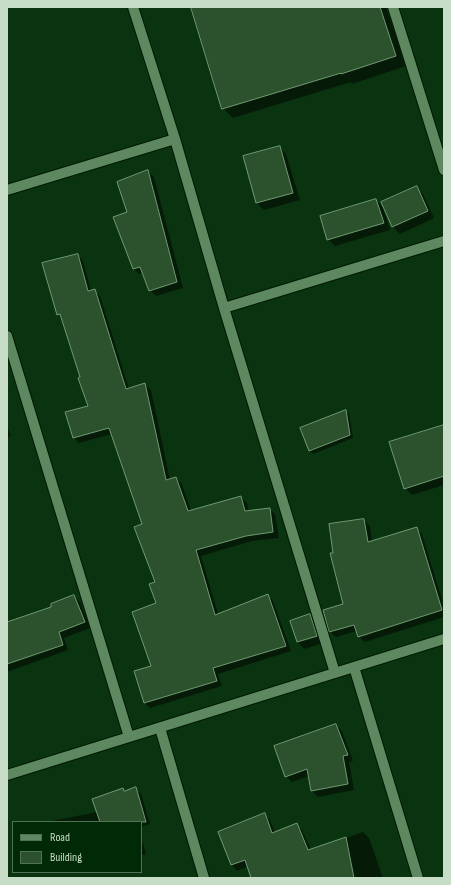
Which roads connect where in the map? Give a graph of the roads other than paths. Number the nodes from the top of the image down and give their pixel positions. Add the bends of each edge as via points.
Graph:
1 (133, 7) edge
2 (393, 7) edge
3 (175, 139) junction
4 (444, 170) edge
5 (7, 190) edge
6 (444, 241) edge
7 (224, 308) junction
8 (7, 336) edge
9 (10, 359) edge
10 (444, 639) edge
11 (354, 667) junction
12 (335, 673) junction
13 (160, 728) junction
14 (129, 737) junction
15 (7, 775) edge
16 (204, 878) edge
17 (418, 878) edge

1 - 3 street
2 - 4 street
3 - 5 street
3 - 7 street
6 - 7 street
7 - 12 street
8 - 9 street
9 - 14 street via 63,518
10 - 11 street
11 - 12 street
11 - 17 street
12 - 13 street
13 - 14 street
13 - 16 street
14 - 15 street

